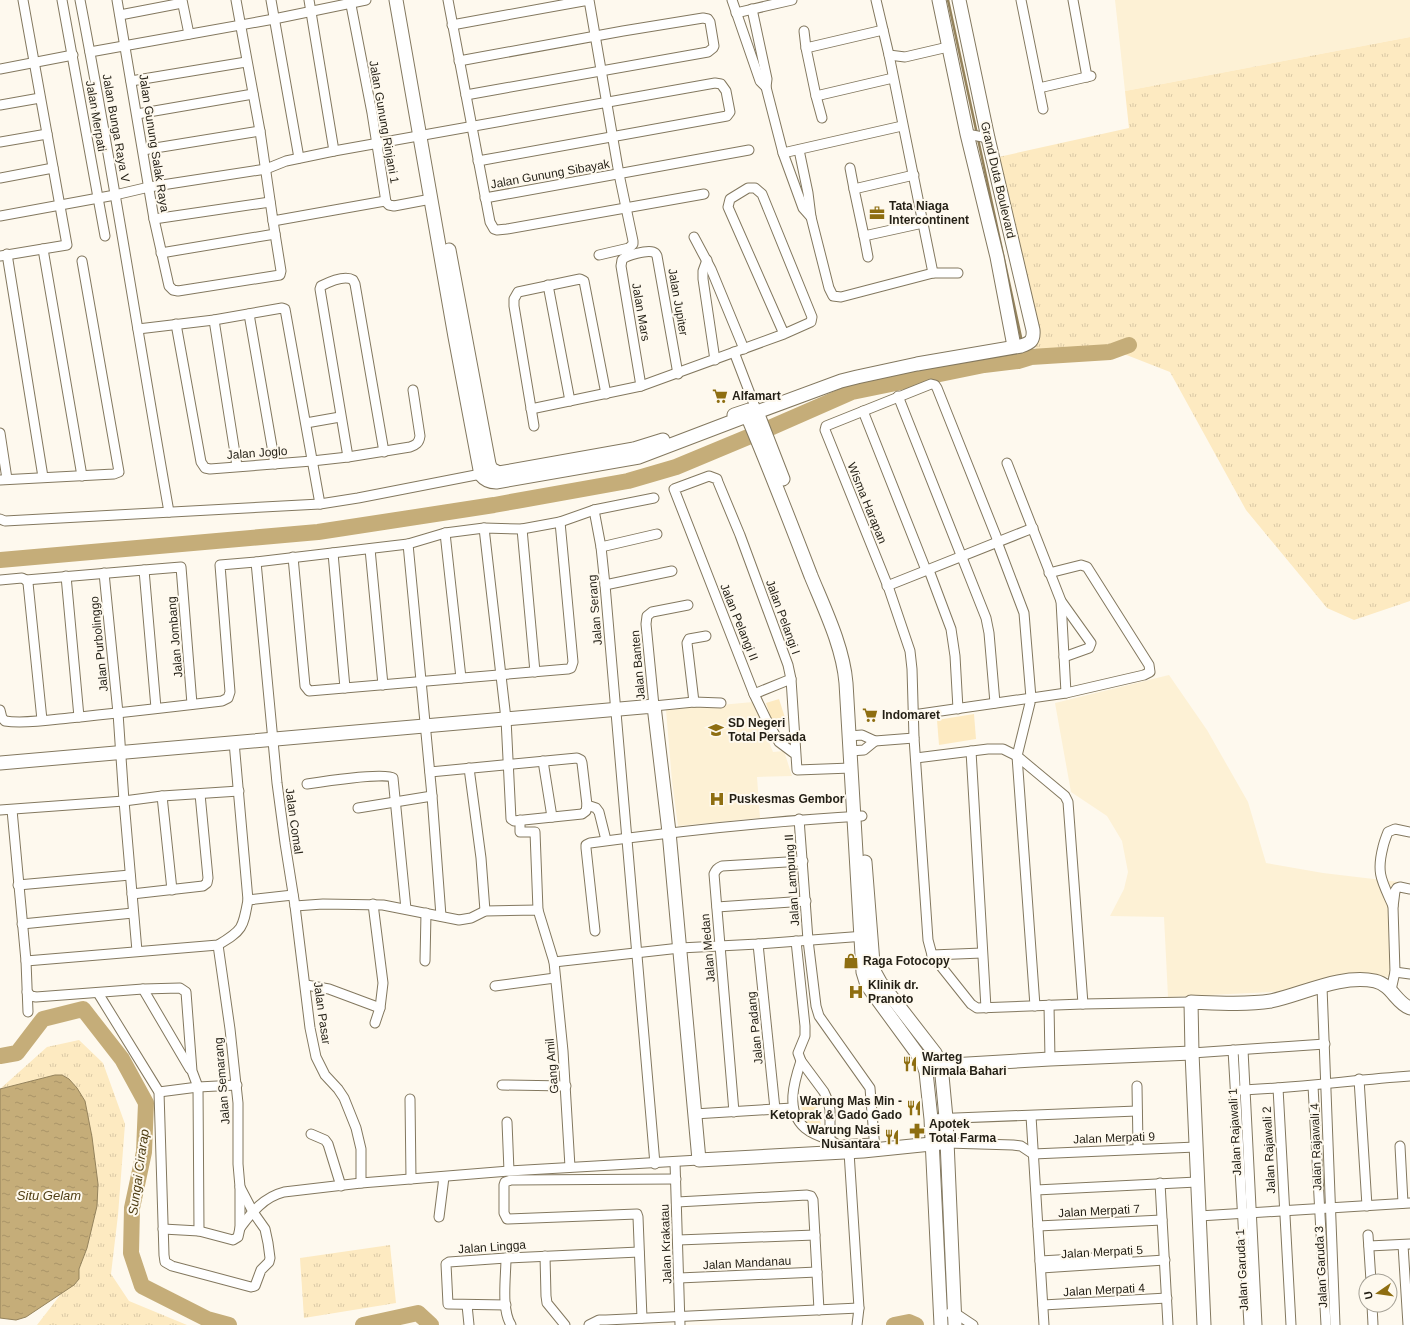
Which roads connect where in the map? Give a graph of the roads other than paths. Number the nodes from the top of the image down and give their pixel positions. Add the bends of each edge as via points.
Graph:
1 (23, 0) edge
2 (62, 0) edge
3 (80, 0) edge
4 (117, 0) edge
5 (236, 0) edge
6 (271, 0) edge
7 (309, 0) edge
8 (366, 0) edge
9 (396, 0) edge
10 (405, 0) edge
11 (448, 0) edge
12 (732, 0) edge
13 (792, 0) edge
14 (876, 0) edge
15 (939, 0) edge
16 (959, 0) edge
17 (1021, 0) edge
18 (350, 1) edge
19 (182, 2) edge
20 (1076, 2) edge
21 (752, 9) junction
22 (311, 12) junction
23 (736, 13) junction
24 (120, 15) junction
25 (274, 19) junction
26 (240, 25) junction
27 (452, 25) junction
28 (883, 30) junction
29 (804, 31) dead end
30 (189, 34) junction
31 (595, 36) junction
32 (125, 46) junction
33 (948, 47) junction
34 (806, 48) junction
35 (90, 52) junction
36 (72, 55) junction
37 (889, 55) junction
38 (459, 60) junction
39 (35, 62) junction
40 (246, 62) junction
41 (0, 69) edge
42 (601, 72) junction
43 (893, 78) junction
44 (131, 81) junction
45 (766, 87) junction
46 (1039, 88) junction
47 (253, 94) junction
48 (466, 95) junction
49 (816, 96) junction
50 (40, 98) junction
51 (607, 103) junction
52 (0, 105) edge
53 (1043, 109) dead end
54 (137, 114) junction
55 (822, 118) dead end
56 (472, 126) junction
57 (902, 126) junction
58 (260, 131) junction
59 (46, 134) junction
60 (424, 135) junction
61 (978, 136) junction
62 (613, 137) junction
63 (0, 142) edge
64 (376, 144) junction
65 (143, 150) junction
66 (749, 150) dead end
67 (799, 150) junction
68 (334, 151) junction
69 (783, 153) junction
70 (299, 158) junction
71 (478, 161) junction
72 (53, 168) junction
73 (850, 168) dead end
74 (266, 169) junction
75 (619, 174) junction
76 (914, 176) junction
77 (0, 178) edge
78 (149, 187) junction
79 (854, 189) junction
80 (704, 194) dead end
81 (115, 195) junction
82 (98, 198) junction
83 (485, 198) junction
84 (431, 199) junction
85 (385, 200) junction
86 (270, 202) junction
87 (59, 205) junction
88 (626, 208) junction
89 (0, 216) edge
90 (811, 217) junction
91 (154, 219) junction
92 (273, 221) junction
93 (923, 223) junction
94 (275, 234) junction
95 (105, 236) dead end
96 (864, 236) junction
97 (694, 237) dead end
98 (43, 249) junction
99 (638, 253) joint
100 (161, 254) junction
101 (4, 255) edge
102 (599, 255) dead end
103 (868, 257) dead end
104 (706, 260) junction
105 (82, 261) dead end
106 (933, 273) junction
107 (958, 273) dead end
108 (548, 285) junction
109 (249, 314) junction
110 (214, 320) junction
111 (176, 324) junction
112 (138, 329) junction
113 (784, 334) junction
114 (1021, 345) junction
115 (744, 348) junction
116 (734, 352) junction
117 (714, 360) junction
118 (678, 374) junction
119 (642, 386) junction
120 (413, 390) dead end
121 (606, 394) junction
122 (898, 396) junction
123 (570, 401) junction
124 (531, 408) junction
125 (862, 411) junction
126 (753, 416) junction
127 (340, 418) junction
128 (306, 423) junction
129 (534, 426) dead end
130 (0, 433) edge
131 (384, 452) junction
132 (348, 457) junction
133 (312, 461) junction
134 (1007, 463) dead end
135 (274, 464) junction
136 (238, 466) junction
137 (487, 473) junction
138 (82, 476) junction
139 (43, 477) junction
140 (3, 480) edge
141 (674, 489) joint
142 (654, 498) dead end
143 (320, 504) junction
144 (594, 510) junction
145 (169, 512) junction
146 (0, 519) edge
147 (560, 522) junction
148 (484, 528) junction
149 (522, 529) junction
150 (1034, 531) junction
151 (445, 533) junction
152 (657, 534) dead end
153 (408, 544) junction
154 (998, 544) junction
155 (601, 547) junction
156 (370, 549) junction
157 (333, 553) junction
158 (293, 557) junction
159 (962, 558) junction
160 (256, 562) junction
161 (144, 570) junction
162 (672, 571) dead end
163 (928, 572) junction
164 (104, 573) junction
165 (1050, 573) junction
166 (66, 576) junction
167 (0, 580) edge
168 (26, 580) junction
169 (605, 585) junction
170 (888, 588) junction
171 (1060, 601) junction
172 (688, 605) dead end
173 (706, 636) dead end
174 (1064, 657) junction
175 (535, 672) junction
176 (501, 674) junction
177 (461, 678) junction
178 (791, 678) junction
179 (421, 681) junction
180 (383, 684) junction
181 (345, 688) junction
182 (1066, 693) junction
183 (754, 694) junction
184 (1031, 701) junction
185 (694, 702) junction
186 (721, 703) dead end
187 (995, 703) junction
188 (192, 704) junction
189 (654, 706) junction
190 (156, 708) junction
191 (616, 709) junction
192 (958, 709) junction
193 (0, 710) edge
194 (118, 713) junction
195 (913, 715) junction
196 (79, 717) junction
197 (506, 719) junction
198 (42, 720) junction
199 (426, 726) junction
200 (853, 736) junction
201 (914, 738) junction
202 (272, 739) junction
203 (875, 741) junction
204 (234, 742) junction
205 (854, 750) junction
206 (971, 751) junction
207 (121, 752) junction
208 (795, 754) junction
209 (1018, 756) junction
210 (916, 758) junction
211 (543, 761) junction
212 (0, 763) edge
213 (509, 765) junction
214 (469, 768) junction
215 (851, 768) junction
216 (430, 772) junction
217 (307, 784) dead end
218 (240, 791) junction
219 (200, 794) junction
220 (162, 796) junction
221 (432, 796) junction
222 (124, 801) junction
223 (395, 802) junction
224 (587, 805) junction
225 (358, 808) dead end
226 (0, 810) edge
227 (12, 810) junction
228 (858, 816) junction
229 (552, 817) junction
230 (799, 819) junction
231 (520, 820) junction
232 (669, 832) junction
233 (1410, 832) edge
234 (627, 839) junction
235 (606, 840) junction
236 (802, 861) junction
237 (130, 875) junction
238 (18, 885) junction
239 (1410, 889) edge
240 (172, 890) junction
241 (132, 894) junction
242 (293, 895) junction
243 (248, 900) junction
244 (806, 902) junction
245 (373, 904) junction
246 (295, 906) junction
247 (717, 907) junction
248 (1393, 907) junction
249 (406, 909) junction
250 (538, 910) junction
251 (485, 911) junction
252 (133, 913) junction
253 (426, 913) junction
254 (441, 916) junction
255 (22, 924) junction
256 (595, 931) dead end
257 (866, 936) junction
258 (808, 940) junction
259 (796, 941) junction
260 (758, 944) junction
261 (218, 945) junction
262 (720, 946) junction
263 (680, 948) junction
264 (137, 951) junction
265 (637, 952) junction
266 (982, 953) junction
267 (932, 955) junction
268 (26, 961) junction
269 (425, 961) dead end
270 (554, 962) junction
271 (1395, 972) junction
272 (1410, 974) edge
273 (555, 978) junction
274 (306, 984) junction
275 (495, 986) dead end
276 (1322, 987) junction
277 (143, 989) junction
278 (1391, 990) junction
279 (27, 992) junction
280 (98, 993) junction
281 (1192, 1002) junction
282 (1083, 1004) junction
283 (1049, 1005) junction
284 (816, 1006) junction
285 (1035, 1006) junction
286 (803, 1007) junction
287 (380, 1008) junction
288 (986, 1008) junction
289 (1410, 1008) edge
290 (28, 1012) dead end
291 (375, 1023) dead end
292 (1325, 1044) junction
293 (1233, 1050) junction
294 (1243, 1050) junction
295 (1192, 1053) junction
296 (1050, 1059) junction
297 (801, 1061) junction
298 (941, 1065) junction
299 (925, 1068) junction
300 (192, 1071) junction
301 (1410, 1076) edge
302 (1359, 1079) junction
303 (237, 1085) junction
304 (502, 1085) dead end
305 (1326, 1085) junction
306 (566, 1086) junction
307 (1137, 1086) dead end
308 (1313, 1086) junction
309 (198, 1087) junction
310 (1278, 1088) junction
311 (1246, 1090) junction
312 (1236, 1091) junction
313 (159, 1092) junction
314 (410, 1099) dead end
315 (793, 1108) junction
316 (775, 1109) junction
317 (1137, 1111) junction
318 (734, 1112) junction
319 (694, 1114) junction
320 (1031, 1116) junction
321 (946, 1118) junction
322 (931, 1119) junction
323 (508, 1122) dead end
324 (311, 1134) dead end
325 (830, 1140) junction
326 (947, 1143) junction
327 (932, 1144) junction
328 (1138, 1146) dead end
329 (1400, 1146) dead end
330 (874, 1147) junction
331 (1196, 1147) junction
332 (848, 1152) junction
333 (1033, 1154) junction
334 (699, 1160) junction
335 (675, 1162) junction
336 (655, 1164) junction
337 (570, 1167) junction
338 (509, 1171) junction
339 (444, 1177) junction
340 (411, 1179) junction
341 (676, 1179) junction
342 (1197, 1182) junction
343 (1160, 1183) junction
344 (361, 1184) junction
345 (341, 1186) junction
346 (240, 1188) junction
347 (1036, 1190) junction
348 (677, 1202) junction
349 (1407, 1203) edge
350 (1367, 1206) junction
351 (1330, 1208) junction
352 (1320, 1209) junction
353 (1285, 1211) junction
354 (253, 1212) junction
355 (1247, 1213) junction
356 (1199, 1216) junction
357 (439, 1217) dead end
358 (1162, 1220) junction
359 (1038, 1226) junction
360 (240, 1228) junction
361 (163, 1229) junction
362 (200, 1231) junction
363 (815, 1235) junction
364 (1368, 1235) dead end
365 (678, 1240) junction
366 (1406, 1244) edge
367 (1369, 1246) junction
368 (639, 1252) junction
369 (545, 1256) junction
370 (1165, 1257) junction
371 (506, 1258) junction
372 (1040, 1265) junction
373 (817, 1272) junction
374 (1371, 1273) edge
375 (679, 1278) junction
376 (1167, 1298) junction
377 (467, 1305) junction
378 (506, 1305) junction
379 (1043, 1305) junction
380 (859, 1308) junction
381 (819, 1310) junction
382 (1372, 1313) edge
383 (642, 1318) junction
384 (941, 1319) edge
385 (955, 1319) edge
386 (680, 1321) edge
387 (619, 1322) edge
388 (469, 1325) edge
389 (511, 1325) edge
390 (565, 1325) edge
391 (589, 1325) edge
392 (857, 1325) edge
393 (973, 1325) edge
394 (1044, 1325) edge
395 (1168, 1325) edge
396 (1204, 1325) edge
397 (1249, 1325) edge
398 (1258, 1325) edge
399 (1291, 1325) edge
400 (1326, 1325) edge
401 (1335, 1325) edge
402 (1373, 1325) edge
403 (1408, 1325) edge

1 - 39 street
2 - 36 street, Jalan Merpati
3 - 35 street, Jalan Bunga Raya V
4 - 24 street, Jalan Gunung Salak Raya
5 - 26 street
6 - 25 street
7 - 22 street
8 - 18 street
9 - 60 street
10 - 60 street
11 - 27 street
12 - 23 street
13 - 21 street
14 - 28 street
15 - 33 street, Grand Duta Boulevard
16 - 61 street, Grand Duta Boulevard
17 - 46 street
18 - 22 street
18 - 64 street, Jalan Gunung Rinjani 1
19 - 24 street
19 - 30 street
20 - 46 street via 1090,76
21 - 23 street
21 - 45 street via 767,79
22 - 25 street
22 - 68 street
23 - 45 street via 760,81
24 - 32 street, Jalan Gunung Salak Raya
25 - 26 street
25 - 70 street
26 - 30 street
26 - 40 street
27 - 31 street via 589,0
27 - 38 street
28 - 34 street
28 - 37 street
29 - 34 street
30 - 32 street
31 - 38 street
31 - 42 street
31 - 42 street via 703,18 710,22 714,46 708,52
32 - 35 street
32 - 44 street, Jalan Gunung Salak Raya
33 - 37 street via 905,57
33 - 61 street, Grand Duta Boulevard
34 - 49 street
35 - 81 street, Jalan Bunga Raya V
36 - 39 street
36 - 82 street, Jalan Merpati
37 - 43 street
38 - 48 street
39 - 41 street
39 - 50 street
40 - 44 street
40 - 47 street
42 - 48 street
42 - 51 street
43 - 49 street
43 - 57 street
44 - 54 street, Jalan Gunung Salak Raya
45 - 69 street
46 - 53 street
47 - 54 street
47 - 58 street
48 - 56 street
49 - 55 street
50 - 52 street
50 - 59 street
51 - 56 street
51 - 62 street
51 - 62 street via 719,84 724,86 730,110 727,116
54 - 65 street, Jalan Gunung Salak Raya
56 - 60 street
56 - 71 street
57 - 67 street
57 - 76 street
58 - 65 street
58 - 74 street
59 - 63 street
59 - 72 street
60 - 64 street
60 - 84 street
60 - 137 street via 489,467
61 - 114 street, Grand Duta Boulevard via 997,256
61 - 114 street, Grand Duta Boulevard via 1033,330 1033,339
62 - 71 street
62 - 75 street
64 - 68 street
64 - 85 street, Jalan Gunung Rinjani 1
65 - 78 street, Jalan Gunung Salak Raya
66 - 75 street, Jalan Gunung Sibayak
67 - 69 street
67 - 90 street
68 - 70 street
69 - 90 street via 803,208
70 - 74 street
71 - 83 street
72 - 77 street
72 - 87 street
73 - 79 street
74 - 78 street
74 - 86 street
75 - 83 street, Jalan Gunung Sibayak
75 - 88 street
76 - 79 street
76 - 93 street
78 - 81 street
78 - 91 street, Jalan Gunung Salak Raya
79 - 96 street
80 - 88 street
81 - 82 street
81 - 112 street, Jalan Bunga Raya V
82 - 87 street
82 - 95 street, Jalan Merpati
83 - 88 street via 490,222 497,230
84 - 85 street, Jalan Gunung Rinjani 1 via 394,206
84 - 137 street via 455,337
85 - 92 street
86 - 91 street
86 - 92 street
87 - 89 street
87 - 98 street via 67,245
88 - 102 street via 633,244 629,248
90 - 106 street via 833,296 841,297
91 - 100 street, Jalan Gunung Salak Raya
92 - 94 street
93 - 96 street
93 - 106 street
94 - 100 street
94 - 100 street, Jalan Gunung Salak Raya via 280,275 178,291 171,289 168,284
96 - 103 street
97 - 104 street
98 - 101 street
98 - 138 street
99 - 118 street, Jalan Jupiter via 652,251 657,256
99 - 119 street, Jalan Mars via 624,257 621,263
101 - 139 street
104 - 115 street
104 - 117 street via 703,279
105 - 138 street via 119,470 117,474
106 - 107 street
108 - 121 street via 578,279 585,283
108 - 123 street
108 - 124 street via 518,292 514,299
109 - 110 street
109 - 128 street via 282,308 286,311
109 - 135 street
110 - 111 street
110 - 136 street
111 - 112 street
111 - 136 street, Jalan Joglo via 203,467 210,469
112 - 145 street, Jalan Bunga Raya V
113 - 113 street via 728,207 730,199 748,188 755,188 761,192 812,317 808,324
113 - 115 street
114 - 126 street via 841,381
115 - 116 street
116 - 117 street
116 - 126 street
117 - 118 street
118 - 119 street
119 - 121 street
120 - 131 street, Jalan Joglo via 420,441 410,448
121 - 123 street
122 - 125 street, Wisma Harapan
122 - 154 street, Wisma Harapan via 932,384 937,387
122 - 159 street
123 - 124 street
124 - 129 street
125 - 163 street
125 - 170 street, Wisma Harapan via 828,424 825,430
126 - 137 street via 754,410 749,410 634,449
126 - 200 street via 762,452 841,654
126 - 200 street via 767,439 850,659 853,681
127 - 128 street
127 - 131 street via 320,289 330,281 349,278 354,280 355,284
127 - 132 street
128 - 133 street
130 - 140 street
131 - 132 street, Jalan Joglo
132 - 133 street, Jalan Joglo
133 - 135 street, Jalan Joglo
133 - 143 street
134 - 150 street
135 - 136 street, Jalan Joglo
137 - 143 street
138 - 139 street
139 - 140 street
141 - 178 street, Jalan Pelangi I via 709,476 717,479 782,646
141 - 183 street, Jalan Pelangi II
142 - 144 street
143 - 145 street
144 - 147 street
144 - 155 street, Jalan Serang
145 - 146 street via 13,521
147 - 149 street
147 - 175 street via 573,662 568,669
148 - 149 street
148 - 151 street
148 - 176 street
149 - 175 street
150 - 154 street
150 - 165 street
151 - 153 street
151 - 177 street
152 - 155 street
153 - 156 street
153 - 179 street
154 - 159 street
154 - 184 street via 1024,613
155 - 169 street, Jalan Serang
156 - 157 street
156 - 180 street
157 - 158 street
157 - 181 street
158 - 160 street
158 - 181 street via 306,688 310,691
159 - 163 street
159 - 187 street via 986,618
160 - 188 street via 220,565 229,695 222,701
160 - 202 street, Jalan Comal
161 - 164 street
161 - 188 street, Jalan Jombang via 181,567
161 - 190 street
162 - 169 street
163 - 170 street
163 - 192 street via 951,629
164 - 166 street
164 - 194 street, Jalan Purbolinggo
165 - 171 street
165 - 182 street via 1081,565 1087,568 1150,668 1150,672 1144,675
166 - 168 street
166 - 196 street
167 - 168 street
168 - 198 street
169 - 191 street, Jalan Serang
170 - 195 street, Wisma Harapan via 910,651
171 - 174 street
171 - 174 street via 1091,645
172 - 189 street, Jalan Banten via 652,612 647,616
173 - 185 street via 689,640 687,643
174 - 182 street
175 - 176 street
176 - 177 street
176 - 197 street
177 - 179 street
178 - 183 street
178 - 208 street, Jalan Pelangi I
179 - 180 street
179 - 199 street
180 - 181 street
182 - 184 street
183 - 208 street, Jalan Pelangi II via 779,742
184 - 187 street
184 - 209 street
185 - 186 street
185 - 189 street
187 - 192 street
188 - 190 street
189 - 191 street
189 - 232 street
190 - 194 street
191 - 197 street
191 - 234 street, Jalan Serang
192 - 195 street
193 - 198 street via 5,722
194 - 196 street
194 - 207 street, Jalan Purbolinggo
195 - 201 street, Wisma Harapan
196 - 198 street
197 - 199 street
197 - 213 street
199 - 202 street
199 - 216 street
200 - 203 street via 865,736
200 - 205 street
201 - 203 street
201 - 210 street, Wisma Harapan
202 - 204 street
202 - 242 street, Jalan Comal
203 - 205 street via 866,749
204 - 207 street
204 - 218 street
205 - 215 street
205 - 228 street
206 - 209 street via 1003,749
206 - 210 street
206 - 266 street
207 - 212 street
207 - 222 street, Jalan Purbolinggo
208 - 215 street, Jalan Pelangi I via 797,770
209 - 282 street via 1063,793 1068,802
209 - 285 street
210 - 267 street, Wisma Harapan via 928,940
211 - 213 street
211 - 224 street via 579,759 582,763
211 - 229 street
213 - 214 street
213 - 231 street via 511,819
214 - 216 street
214 - 251 street
215 - 228 street
216 - 221 street
217 - 223 street via 390,776 394,783
218 - 219 street
218 - 243 street
219 - 220 street
219 - 240 street via 208,881 204,886
220 - 222 street
220 - 240 street
221 - 223 street
221 - 254 street
222 - 227 street
222 - 237 street, Jalan Purbolinggo
223 - 225 street
223 - 249 street
224 - 229 street via 586,811 582,814
224 - 235 street via 599,812
226 - 227 street
227 - 238 street
228 - 230 street
228 - 257 street
229 - 231 street
230 - 232 street
230 - 236 street, Jalan Lampung II
231 - 250 street, Gang Amil via 520,832 535,831
232 - 234 street
232 - 263 street
233 - 248 street via 1388,832 1380,859 1381,878
234 - 235 street
234 - 265 street, Jalan Serang
235 - 256 street via 586,845
236 - 244 street, Jalan Lampung II
236 - 247 street, Jalan Medan via 719,867 714,874
237 - 238 street
237 - 241 street, Jalan Purbolinggo
238 - 255 street
239 - 248 street via 1400,887 1396,890
240 - 241 street
241 - 252 street, Jalan Purbolinggo
242 - 243 street
242 - 246 street, Jalan Comal
243 - 261 street via 240,929
244 - 247 street
244 - 258 street, Jalan Lampung II
245 - 246 street
245 - 249 street
245 - 287 street via 383,983
246 - 274 street, Jalan Pasar
247 - 262 street, Jalan Medan
248 - 271 street
249 - 253 street
250 - 251 street
250 - 270 street, Gang Amil
251 - 254 street via 464,919
252 - 255 street
252 - 264 street, Jalan Purbolinggo
253 - 254 street
253 - 269 street
255 - 268 street
257 - 258 street
257 - 298 street via 877,977
257 - 299 street via 863,972 867,985
258 - 259 street
258 - 284 street, Jalan Lampung II
259 - 260 street
259 - 286 street
260 - 262 street
260 - 316 street, Jalan Padang
261 - 264 street
261 - 303 street, Jalan Semarang
262 - 263 street
262 - 318 street, Jalan Medan
263 - 265 street
263 - 319 street
264 - 268 street
265 - 270 street
265 - 336 street, Jalan Serang
266 - 267 street
266 - 288 street
267 - 288 street via 971,1004
268 - 279 street
270 - 273 street, Gang Amil
271 - 272 street
271 - 278 street
273 - 275 street
273 - 306 street, Gang Amil
274 - 287 street via 329,988
274 - 344 street, Jalan Pasar via 310,1028 316,1057 325,1075 344,1098 360,1139
276 - 278 street via 1346,981 1366,980 1381,983
276 - 281 street via 1270,1001
276 - 292 street, Jalan Rajawali 4
277 - 280 street
277 - 300 street
277 - 300 street via 180,988 186,992
278 - 289 street
279 - 280 street via 30,996 36,997
279 - 290 street
280 - 313 street
281 - 282 street
281 - 295 street
282 - 283 street
283 - 285 street
283 - 296 street
284 - 286 street
284 - 330 street, Jalan Lampung II via 821,1019 870,1088
285 - 288 street
286 - 297 street via 805,1036 798,1053
287 - 291 street
292 - 294 street
292 - 305 street, Jalan Rajawali 4
293 - 294 street
293 - 295 street
293 - 312 street
294 - 311 street, Jalan Rajawali 1
295 - 296 street
295 - 331 street
296 - 298 street
297 - 315 street via 794,1086
297 - 325 street via 828,1101
298 - 299 street
298 - 321 street
299 - 322 street
300 - 309 street
301 - 302 street
302 - 305 street
302 - 350 street
303 - 309 street
303 - 346 street, Jalan Semarang
304 - 306 street
305 - 308 street
305 - 351 street, Jalan Rajawali 4
306 - 337 street, Gang Amil
307 - 317 street
308 - 310 street
308 - 352 street, Jalan Garuda 3
309 - 313 street
309 - 362 street
310 - 311 street
310 - 353 street, Jalan Rajawali 2
311 - 312 street
311 - 355 street, Jalan Rajawali 1
312 - 355 street
313 - 361 street
314 - 340 street
315 - 316 street
315 - 325 street via 804,1128
316 - 318 street
317 - 320 street
317 - 328 street
318 - 319 street
319 - 334 street
320 - 321 street
320 - 333 street
321 - 322 street
321 - 326 street
322 - 327 street
323 - 338 street
324 - 345 street via 328,1144
325 - 330 street via 838,1145
326 - 327 street
326 - 333 street via 1013,1144
326 - 385 street
327 - 330 street
327 - 384 street
329 - 349 street
330 - 332 street
331 - 333 street, Jalan Merpati 9
331 - 342 street
332 - 334 street
332 - 380 street
333 - 347 street
334 - 335 street
335 - 336 street
335 - 341 street, Jalan Krakatau
336 - 337 street
337 - 338 street
338 - 339 street
339 - 340 street
339 - 357 street
340 - 344 street
341 - 348 street, Jalan Krakatau
341 - 368 street via 511,1180 504,1185 504,1213 508,1219 637,1214
342 - 343 street
342 - 356 street
343 - 347 street
343 - 358 street
344 - 345 street
345 - 354 street via 277,1194
346 - 354 street, Jalan Semarang
346 - 360 street
347 - 359 street
348 - 363 street via 809,1195 813,1200
348 - 365 street, Jalan Krakatau
349 - 350 street
350 - 351 street
351 - 352 street
351 - 401 street, Jalan Garuda 3
352 - 353 street
352 - 400 street, Jalan Garuda 3
353 - 355 street
353 - 399 street, Jalan Rajawali 2
354 - 360 street
354 - 361 street, Jalan Semarang via 265,1229 270,1258 253,1287 168,1264 164,1258
355 - 356 street
355 - 397 street
355 - 398 street, Jalan Garuda 1
356 - 396 street
358 - 359 street, Jalan Merpati 7
358 - 370 street
359 - 372 street
360 - 362 street via 238,1237 233,1240
361 - 362 street
363 - 365 street
363 - 373 street
364 - 367 street
365 - 375 street, Jalan Krakatau
366 - 367 street
366 - 403 street
367 - 374 street
368 - 369 street, Jalan Lingga
368 - 383 street
369 - 371 street, Jalan Lingga
369 - 390 street via 547,1304
370 - 372 street, Jalan Merpati 5
370 - 376 street
371 - 377 street, Jalan Lingga via 446,1264 448,1303
371 - 378 street
372 - 379 street
373 - 375 street, Jalan Mandanau
373 - 381 street
375 - 386 street, Jalan Krakatau
376 - 379 street, Jalan Merpati 4
376 - 395 street
377 - 378 street, Jalan Lingga
377 - 388 street
378 - 389 street
379 - 394 street
380 - 381 street
380 - 392 street
381 - 386 street
382 - 402 street
383 - 386 street
383 - 387 street
384 - 385 street
385 - 393 street
387 - 391 street via 599,1320

